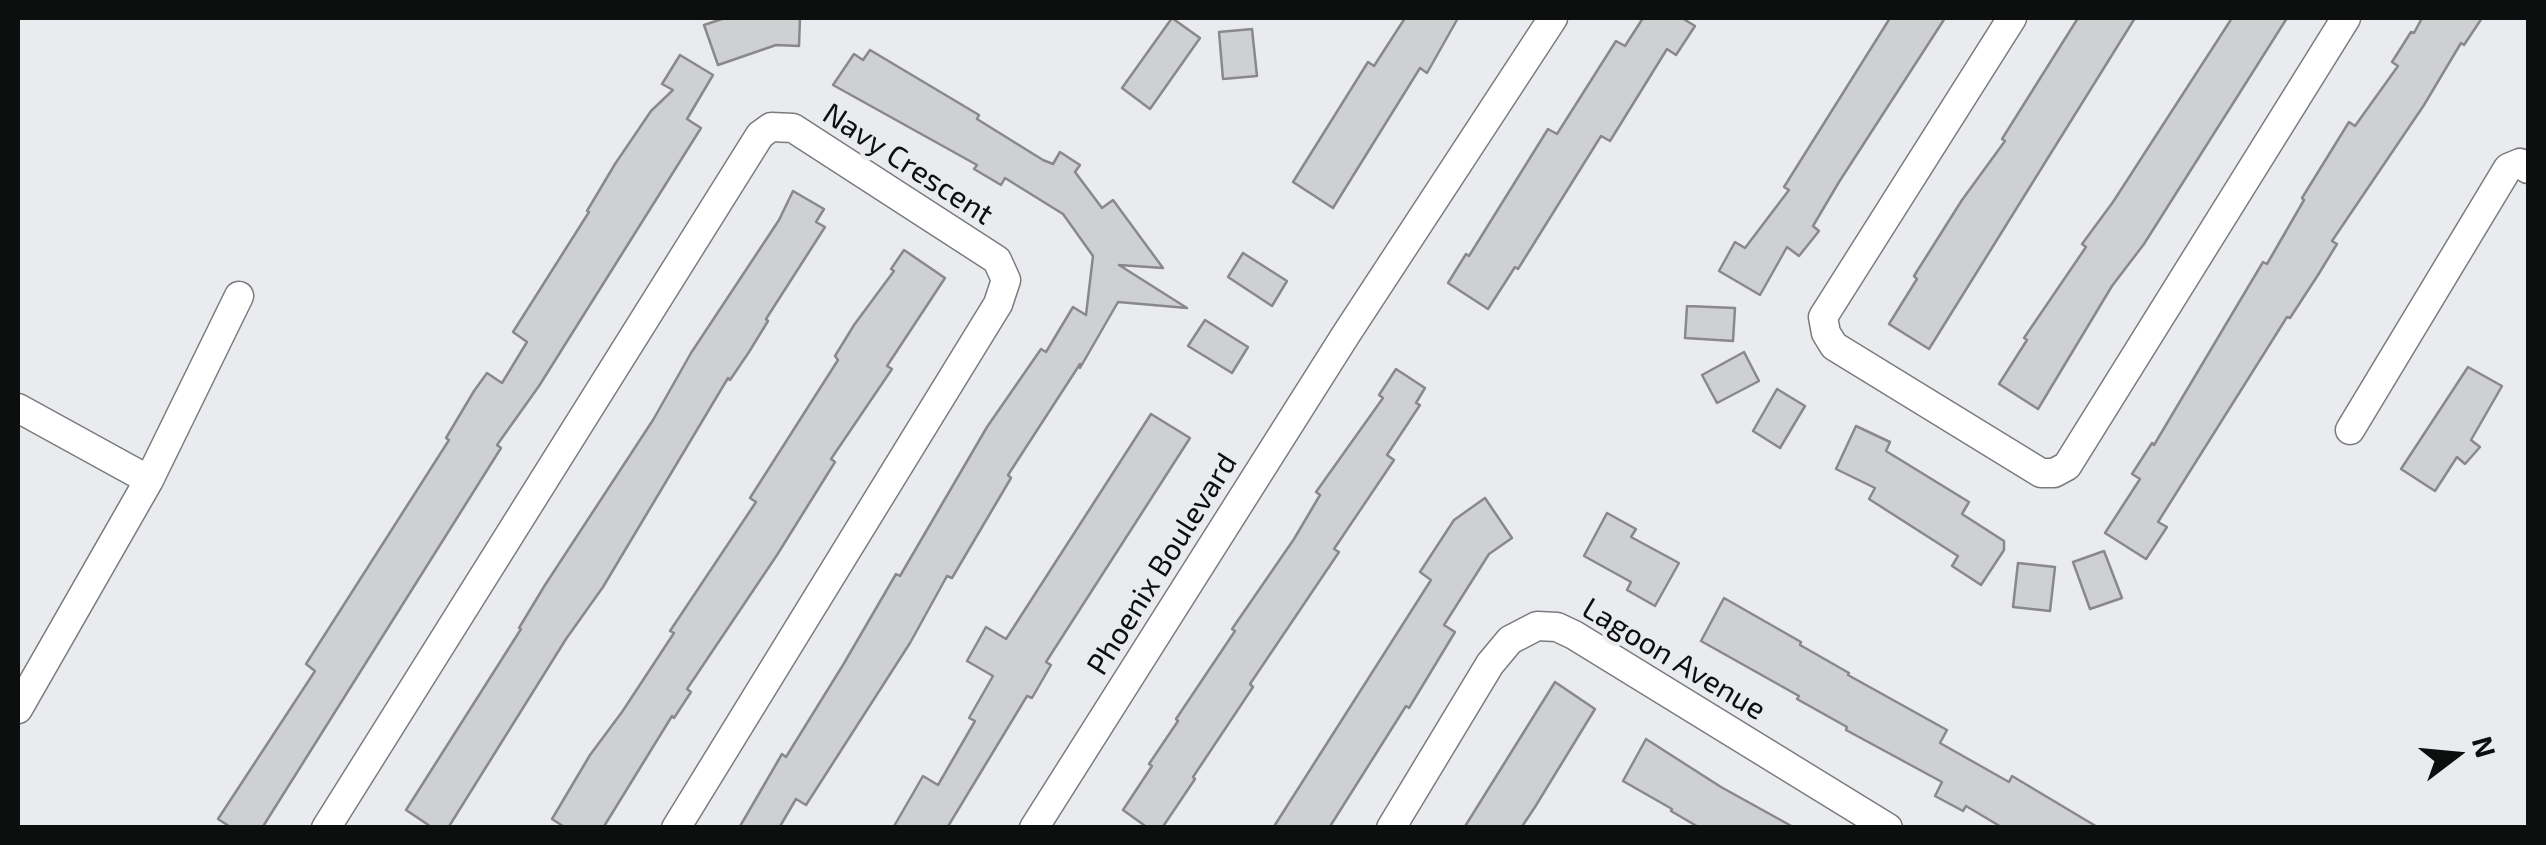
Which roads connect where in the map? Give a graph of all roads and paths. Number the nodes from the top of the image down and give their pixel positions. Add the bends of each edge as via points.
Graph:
1 (1553, 18) edge
2 (2012, 18) edge
3 (2346, 18) edge
4 (2528, 169) edge
5 (239, 296) dead end
6 (18, 408) edge
7 (2350, 430) dead end
8 (149, 480) junction
9 (18, 709) edge
10 (326, 828) edge
11 (676, 828) edge
12 (1034, 828) edge
13 (1390, 828) edge
14 (1888, 828) edge

1 - 12 street, Phoenix Boulevard
2 - 3 street via 1823,317 1834,346 2041,473 2054,473 2067,466
4 - 7 street via 2520,163 2508,168
5 - 8 street
6 - 8 street
8 - 9 street
10 - 11 street, Navy Crescent via 760,135 771,127 793,128 997,260 1006,280 998,304
13 - 14 street, Lagoon Avenue via 1490,664 1510,640 1537,626 1556,626

